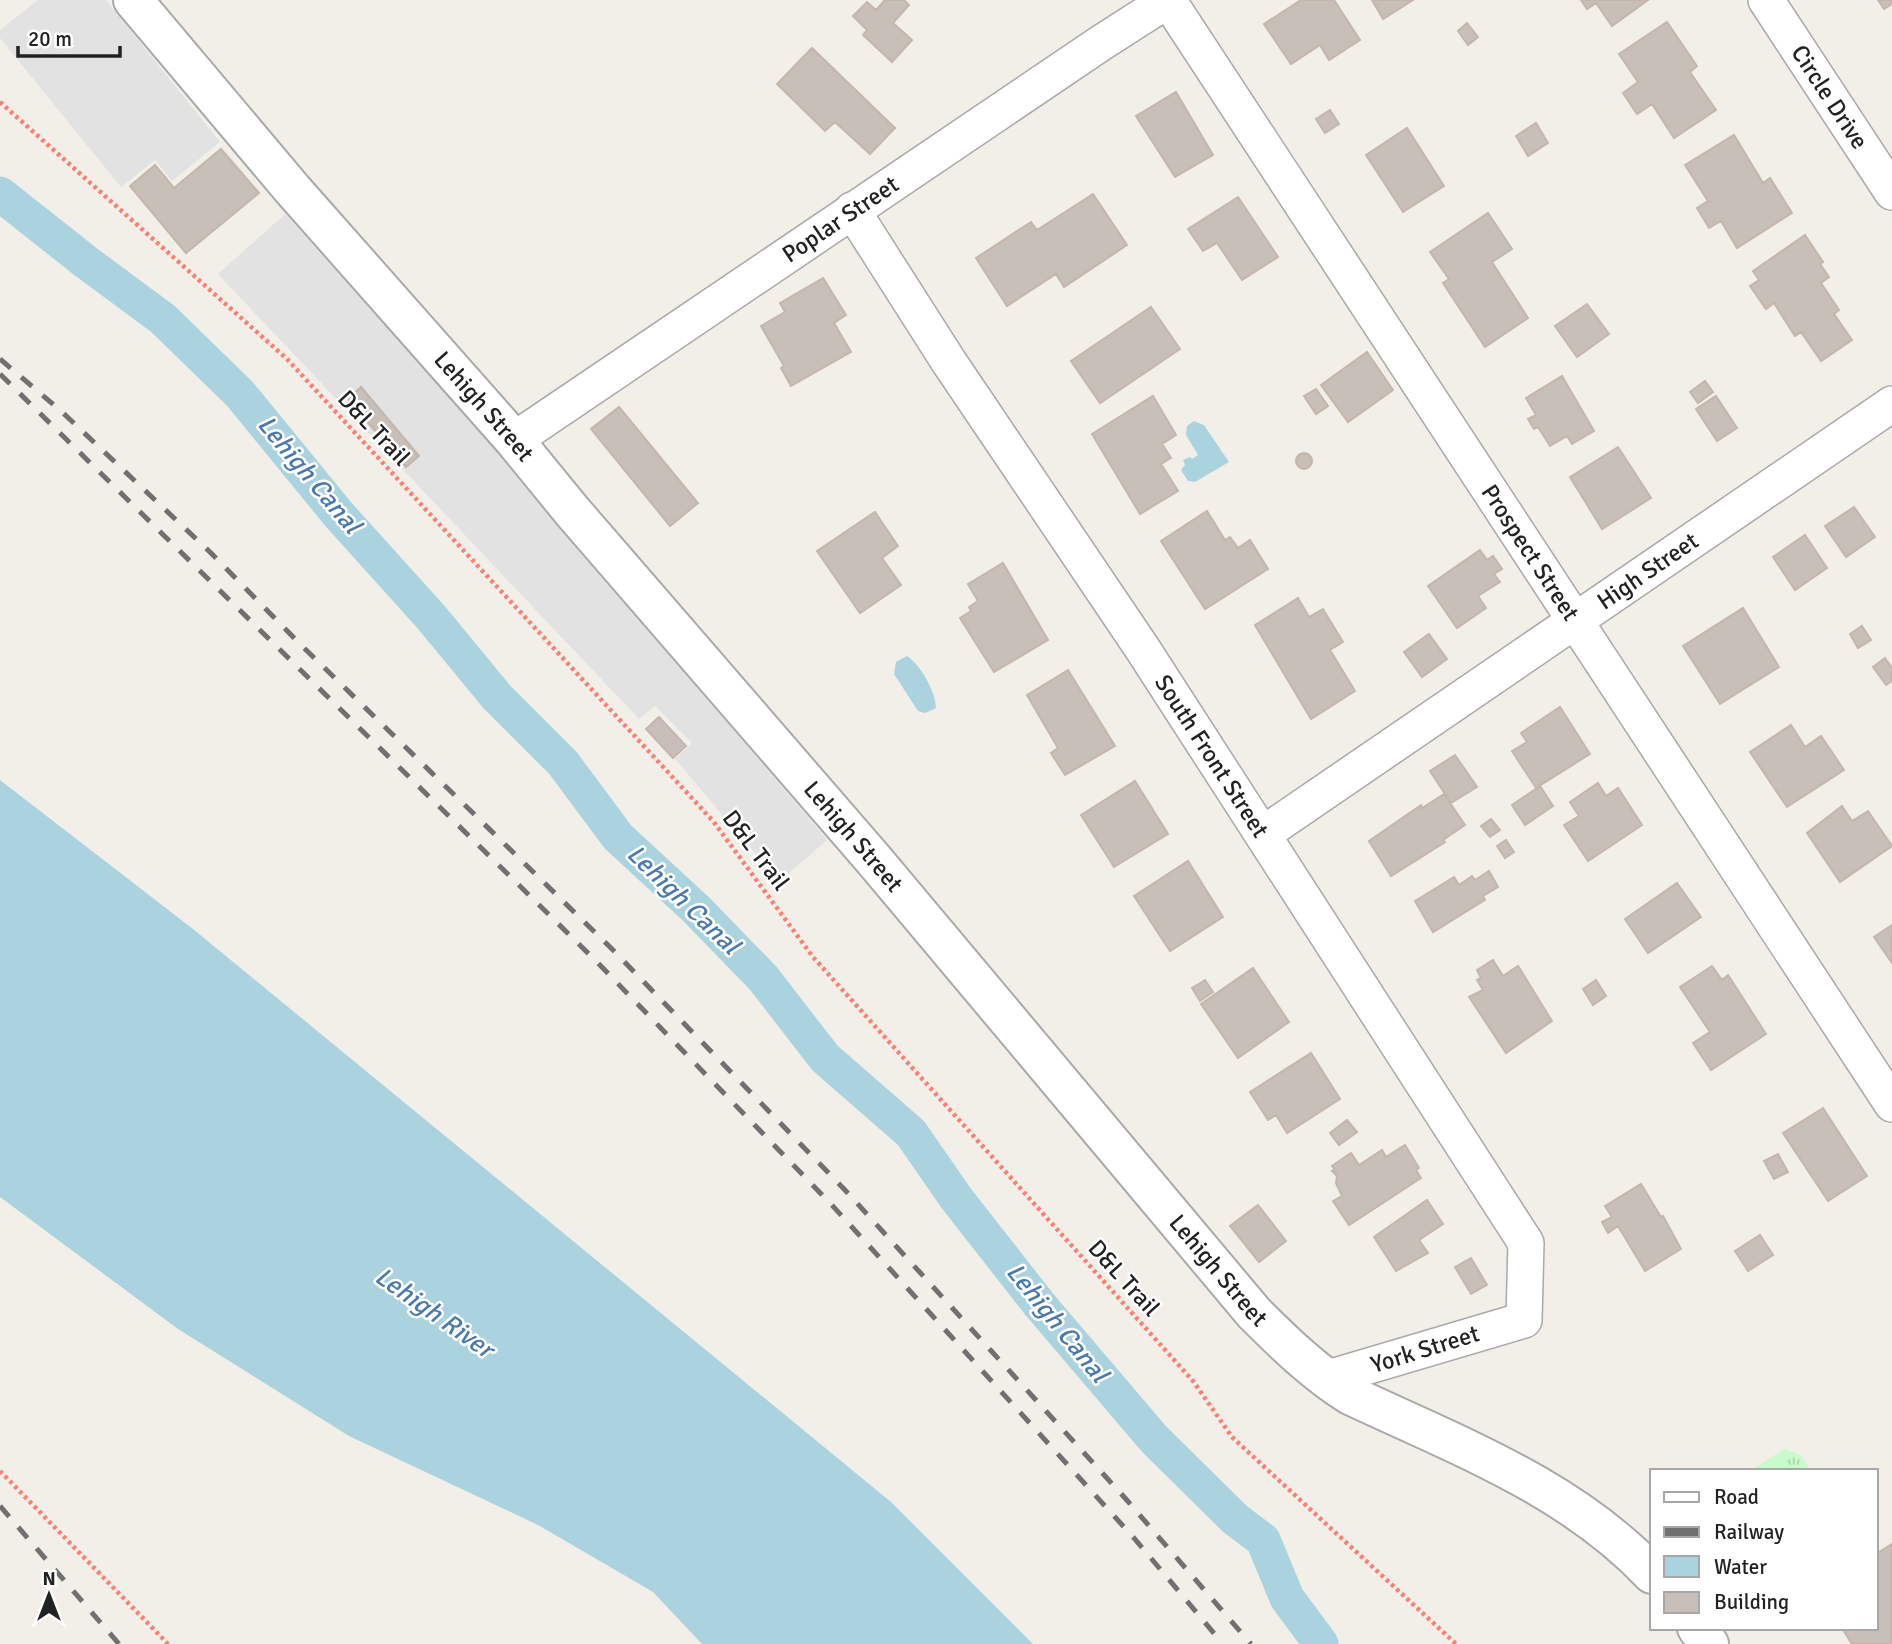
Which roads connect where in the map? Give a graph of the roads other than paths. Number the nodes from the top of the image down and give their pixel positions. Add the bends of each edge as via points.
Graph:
1 (133, 0) edge
2 (1168, 0) edge
3 (1766, 0) edge
4 (1892, 192) edge
5 (852, 210) junction
6 (1892, 404) edge
7 (514, 440) junction
8 (1576, 620) junction
9 (1263, 834) junction
10 (1892, 1104) edge
11 (1524, 1320) joint
12 (1325, 1379) junction
13 (1650, 1572) edge

1 - 7 street, Lehigh Street
2 - 5 street, Poplar Street
2 - 8 street, Prospect Street
3 - 4 street, Circle Drive
5 - 7 street, Poplar Street
5 - 9 street, South Front Street
6 - 8 street, High Street
7 - 12 street, Lehigh Street via 1254,1313
8 - 9 street, High Street
8 - 10 street, Prospect Street
9 - 11 street, South Front Street via 1526,1243
11 - 12 street, York Street
12 - 13 street, Lehigh Street via 1521,1475 1579,1510

